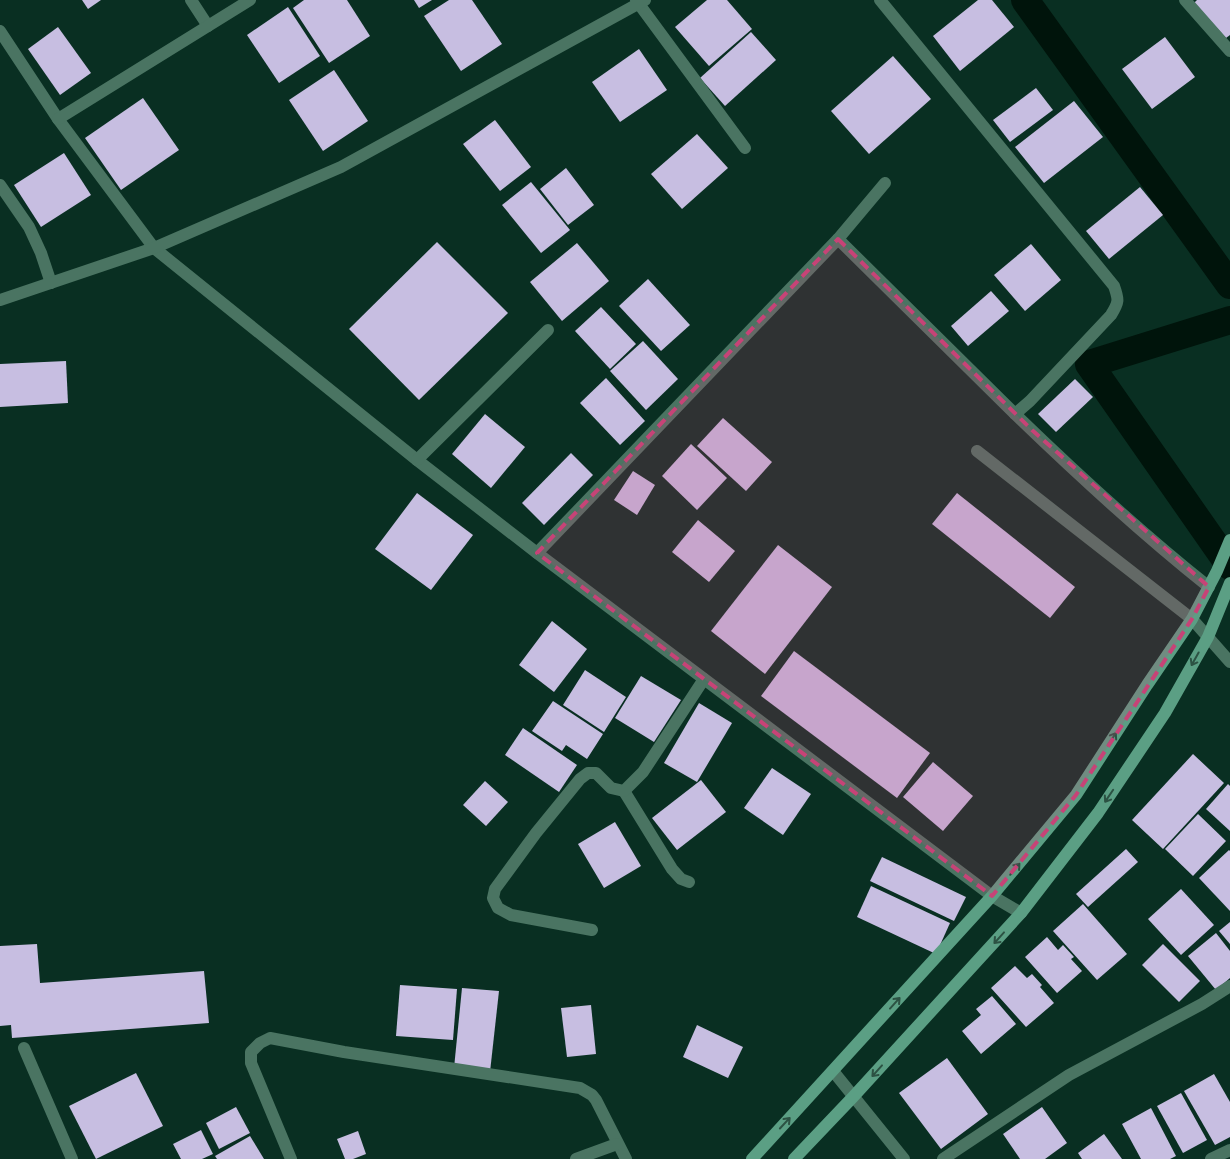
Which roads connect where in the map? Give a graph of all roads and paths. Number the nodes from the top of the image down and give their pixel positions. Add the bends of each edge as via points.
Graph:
1 (190, 0) edge
2 (250, 0) edge
3 (880, 0) edge
4 (1185, 0) edge
5 (640, 2) edge
6 (208, 26) junction
7 (0, 31) edge
8 (1230, 52) edge
9 (58, 119) junction
10 (745, 148) dead end
11 (885, 183) dead end
12 (0, 186) edge
13 (838, 240) junction
14 (154, 248) junction
15 (51, 283) junction
16 (0, 300) edge
17 (548, 330) dead end
18 (1014, 414) junction
19 (977, 451) dead end
20 (417, 460) junction
21 (1230, 540) edge
22 (537, 553) junction
23 (1230, 583) edge
24 (1209, 587) junction
25 (1192, 619) junction
26 (1208, 637) junction
27 (1230, 662) edge
28 (704, 679) junction
29 (624, 791) junction
30 (689, 882) dead end
31 (992, 896) junction
32 (1022, 913) junction
33 (592, 930) dead end
34 (1230, 986) edge
35 (24, 1048) dead end
36 (833, 1071) junction
37 (854, 1097) junction
38 (617, 1144) junction
39 (1230, 1150) edge
40 (72, 1159) edge
41 (291, 1159) edge
42 (576, 1159) edge
43 (626, 1159) edge
44 (752, 1159) edge
45 (794, 1159) edge
46 (904, 1159) edge
47 (943, 1159) edge
48 (1211, 1159) edge

1 - 6 street
2 - 6 street
3 - 18 street via 1114,286 1118,295 1118,304 1111,314
4 - 8 street
5 - 10 street
5 - 14 street via 340,167
6 - 9 street
7 - 9 street
9 - 14 street
11 - 13 street
12 - 15 street via 29,227
13 - 18 street
13 - 22 street
14 - 15 street
14 - 20 street
15 - 16 street
17 - 20 street
18 - 24 street via 1125,516
19 - 25 street
20 - 22 street
21 - 24 street
22 - 28 street
23 - 26 street
24 - 25 street
25 - 26 street
31 -> 25 street via 1076,795
26 - 27 street
26 -> 32 street via 1166,713 1098,813
28 - 29 street via 643,772
28 - 31 street
29 - 30 street via 672,869
29 - 33 street via 611,788 596,773 580,778 536,833 495,890 493,898 498,908 510,915
31 - 32 street
36 -> 31 street
32 -> 37 street
34 - 47 street via 1069,1075
35 - 40 street
36 - 37 street
44 -> 36 street
37 - 45 street
37 - 46 street
38 - 41 street via 596,1100 580,1088 270,1038 251,1052 251,1063
38 - 42 street
38 - 43 street
39 - 48 street

